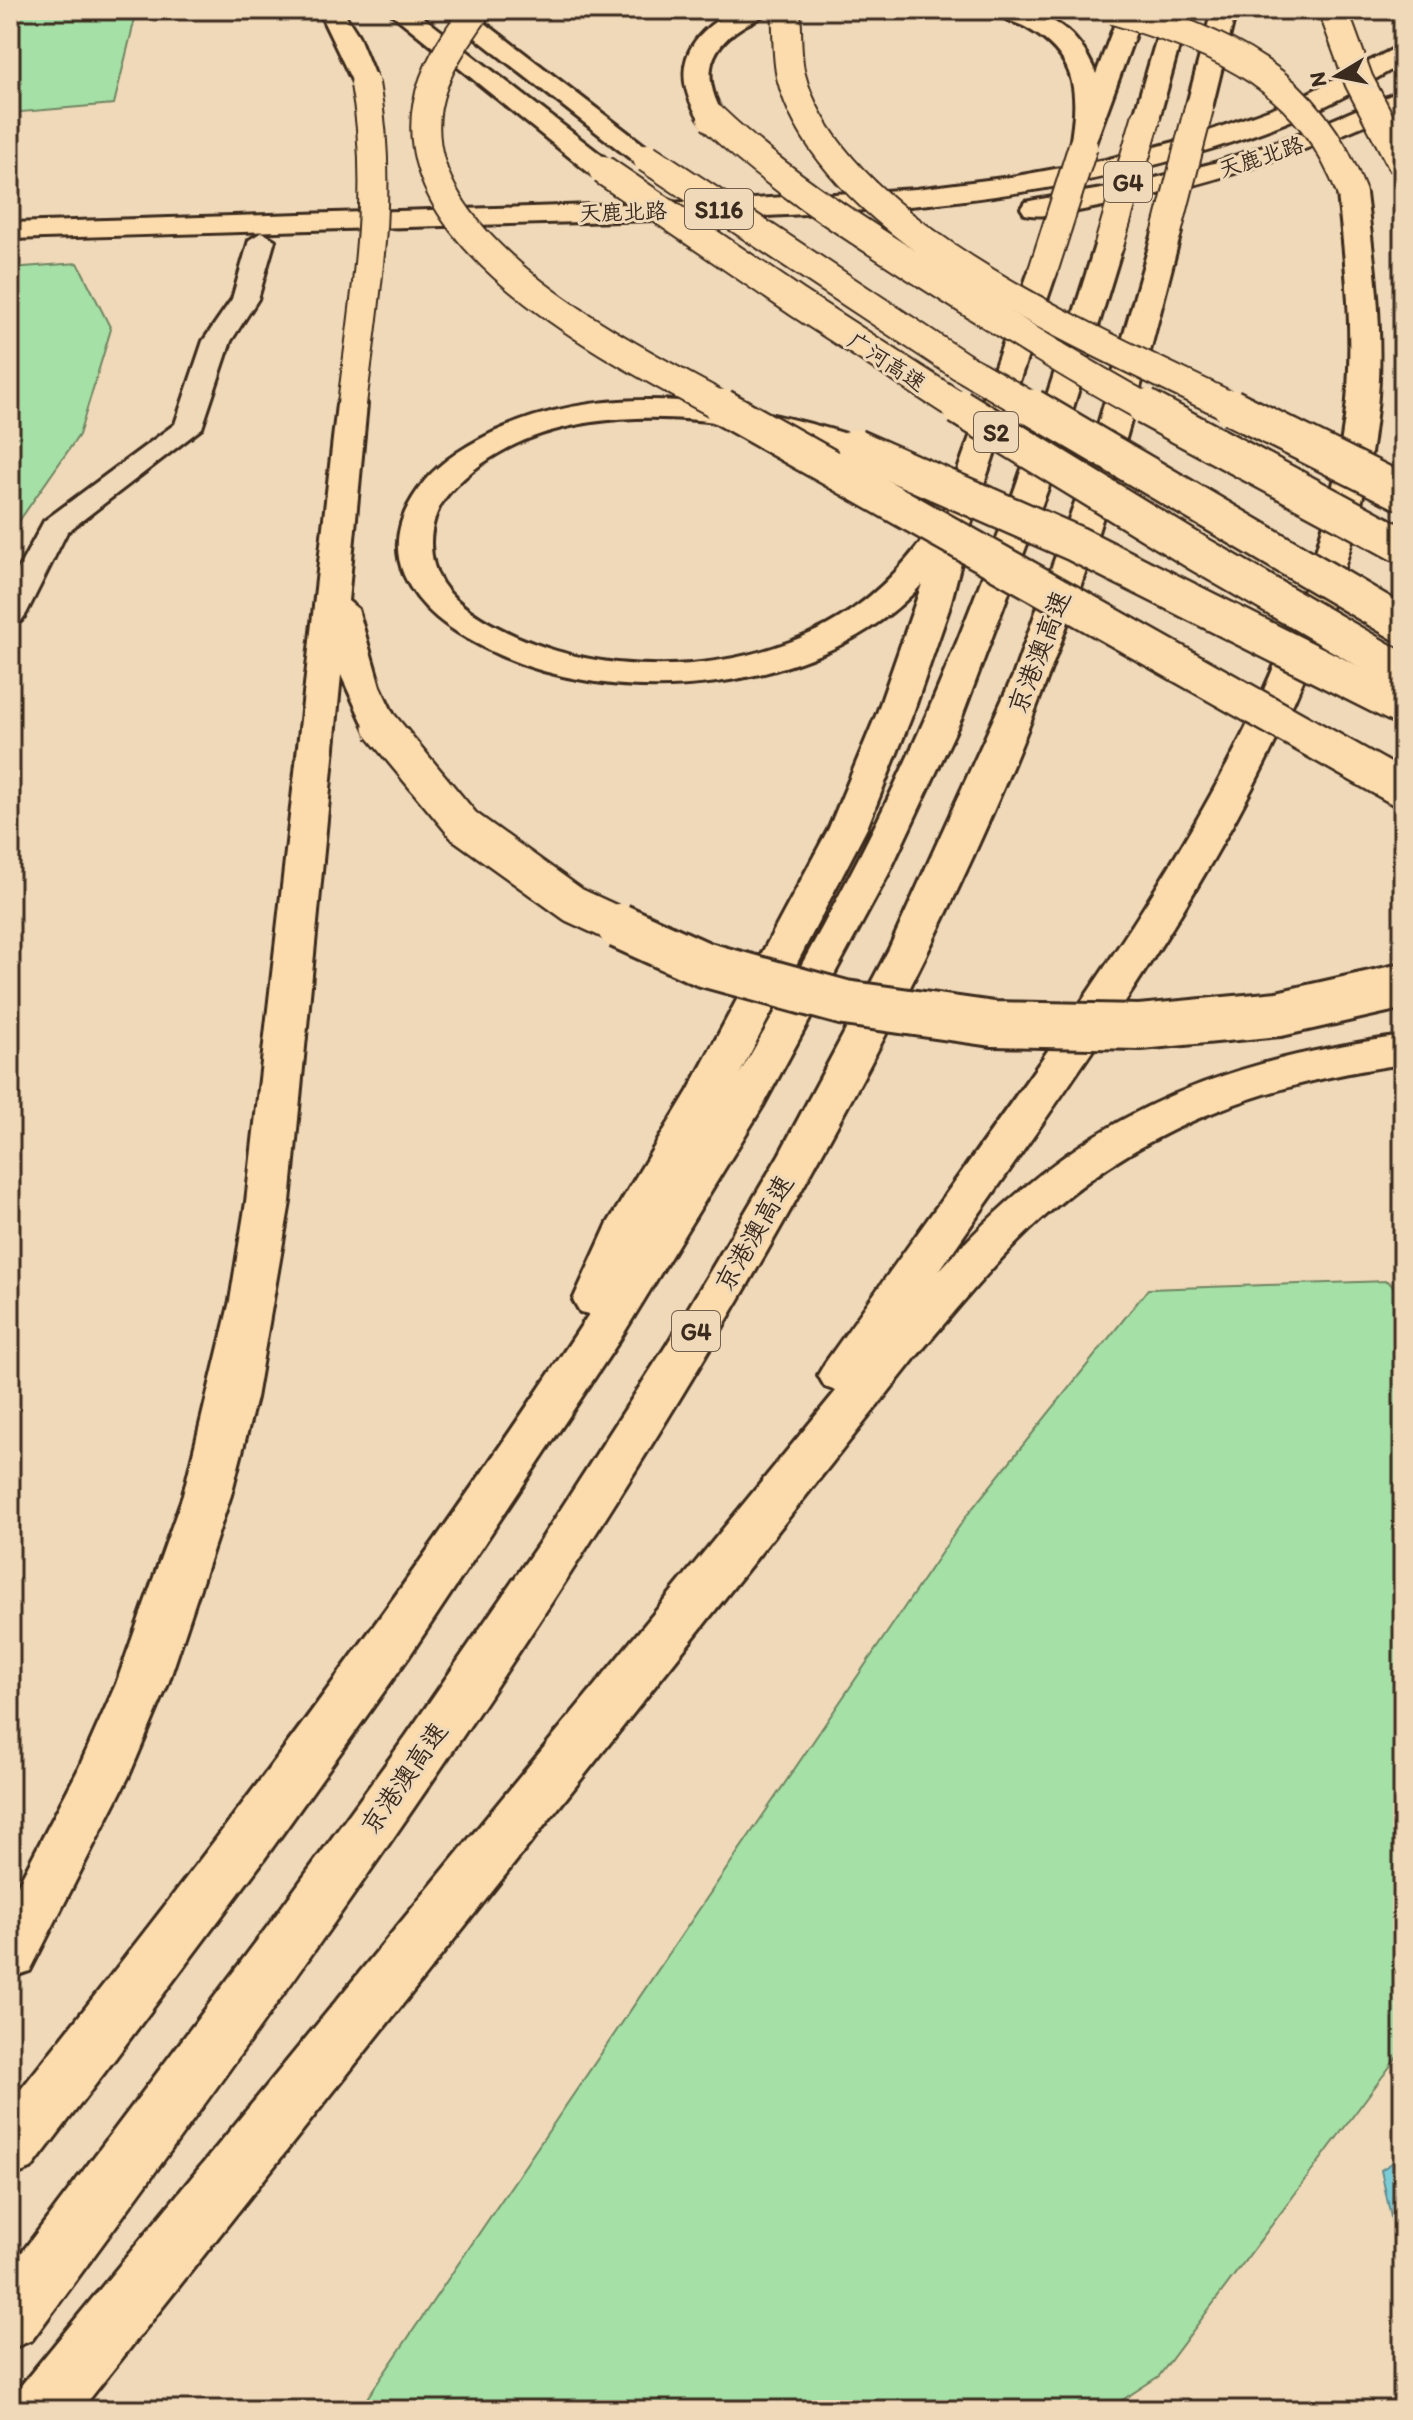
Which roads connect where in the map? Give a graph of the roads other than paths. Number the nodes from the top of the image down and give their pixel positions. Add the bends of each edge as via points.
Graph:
1 (330, 10) edge
2 (399, 10) edge
3 (452, 10) edge
4 (476, 10) edge
5 (756, 10) edge
6 (786, 10) edge
7 (1007, 10) edge
8 (1114, 10) edge
9 (1132, 10) edge
10 (1177, 10) edge
11 (1224, 10) edge
12 (1333, 10) edge
13 (1403, 52) edge
14 (1403, 98) edge
15 (1087, 131) junction
16 (1403, 165) edge
17 (568, 224) junction
18 (421, 227) junction
19 (10, 231) edge
20 (262, 240) junction
21 (10, 246) edge
22 (1403, 493) edge
23 (958, 513) junction
24 (338, 535) junction
25 (1403, 546) edge
26 (10, 614) edge
27 (1403, 625) edge
28 (1403, 672) edge
29 (1403, 708) edge
30 (1403, 790) edge
31 (1403, 986) edge
32 (1403, 1050) edge
33 (543, 1422) junction
34 (610, 1705) junction
35 (10, 1953) edge
36 (10, 2149) edge
37 (10, 2318) edge
38 (41, 2410) edge

1 - 24 main road, bridge via 365,84 375,176
2 - 28 main road, 广河高速 / S2, bridge via 697,236 917,382
3 - 27 main road, 广河高速 / S2, bridge via 658,166 845,292 1091,445
4 - 30 main road, bridge via 446,49 432,79 425,111 428,155 461,224 502,270 595,336
5 - 25 main road, bridge via 725,25 699,53 694,74 712,118 753,157 894,257 1068,365
6 - 22 main road, bridge via 785,51 810,121 845,170 897,220 1005,293
7 - 15 main road via 1048,29 1070,47 1085,74
8 - 34 main road, bridge via 1215,47 1284,90 1341,157 1363,244 1363,408 1354,468 1319,600 1258,746 1166,907
9 - 15 main road
10 - 33 main road, G4, bridge via 1022,522 941,722 887,836 745,1100
11 - 37 main road, 京港澳高速 / G4, bridge via 1101,471 1049,628 955,851 819,1120 622,1451 495,1646 344,1866
12 - 16 main road, bridge via 1359,81
13 - 17 main road, 天鹿北路 / S116 via 1317,99 1248,128 1073,174 930,196
14 - 17 main road, 天鹿北路 / S116 via 1273,156 1101,199 889,221
15 - 23 main road, bridge
17 - 18 main road, 天鹿北路 / S116
18 - 19 main road, 天鹿北路 / S116
18 - 20 main road, 天鹿北路 / S116
20 - 21 main road, 天鹿北路 / S116
20 - 26 street via 245,299 217,341 188,428 55,527
23 - 29 main road, bridge via 905,584 849,627 798,651 702,672 599,670 507,646 442,605 414,555 417,520 430,495 450,472 489,446 566,419 625,410 716,411 774,421 855,447 1076,544
23 - 33 main road via 901,698 848,828 709,1091 630,1223
24 - 31 main road, bridge via 340,609 349,647 381,726 401,758 446,810 532,880 627,932 800,992 996,1024 1131,1028 1263,1017
24 - 35 main road via 257,1289 239,1381 179,1585 136,1696
32 - 34 main road via 1269,1076 1182,1108 1078,1166 1001,1232 900,1345
33 - 36 main road, G4 via 269,1812
34 - 38 main road

